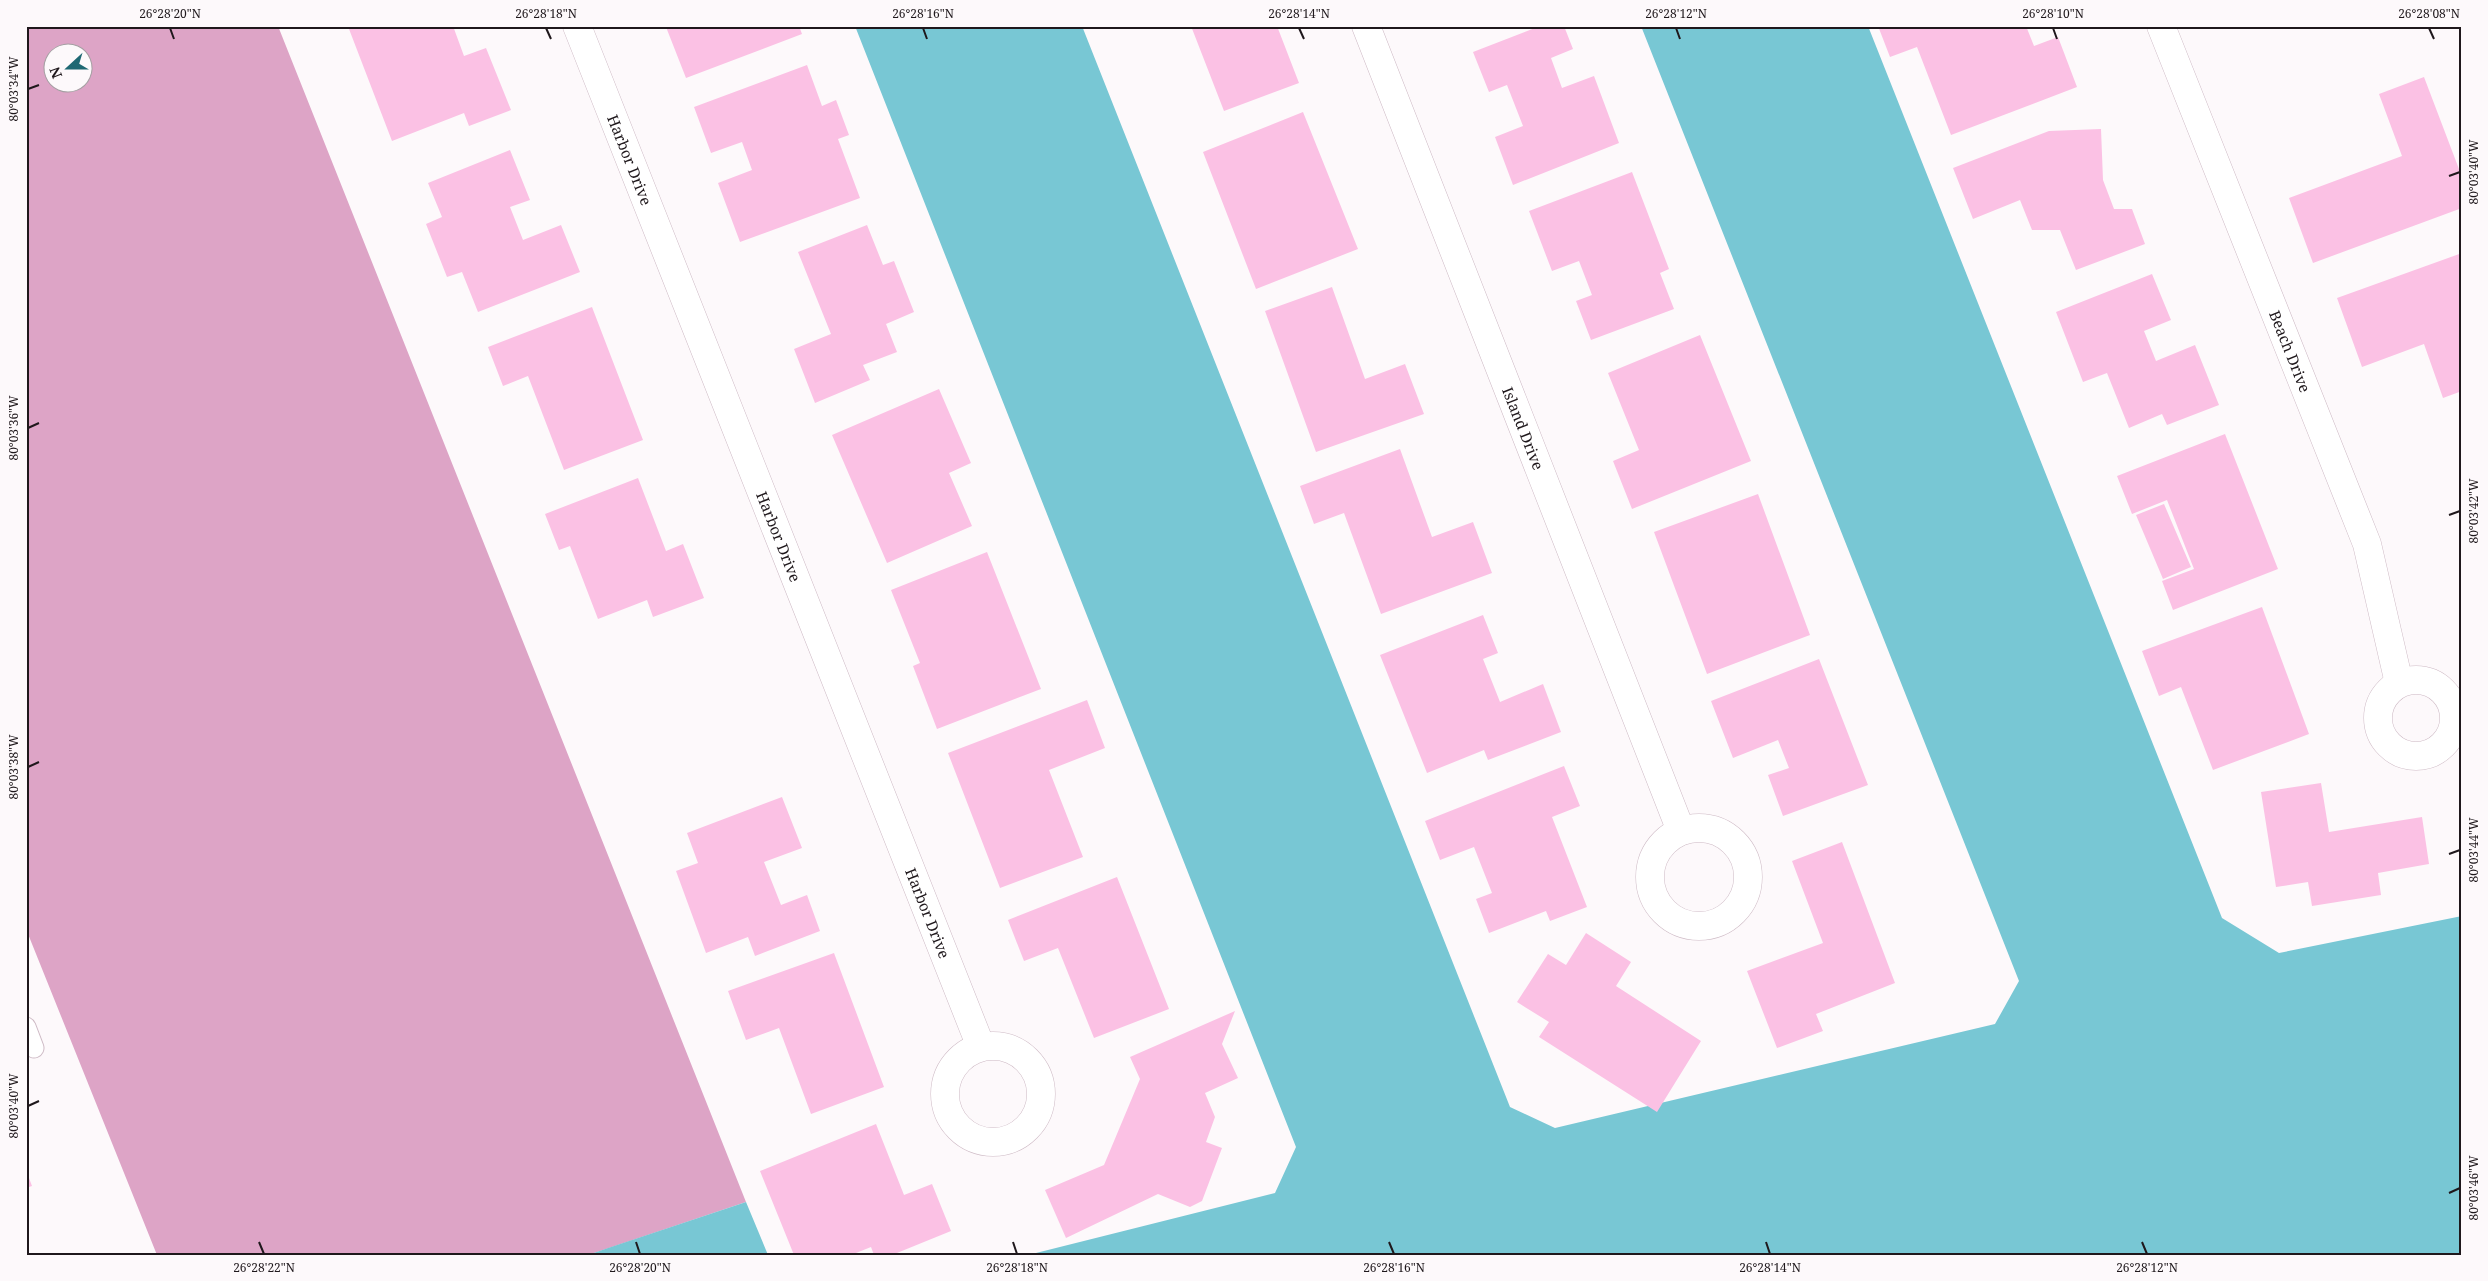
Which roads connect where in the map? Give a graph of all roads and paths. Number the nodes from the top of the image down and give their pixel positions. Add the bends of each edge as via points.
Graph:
1 (577, 26) edge
2 (1366, 26) edge
3 (2161, 26) edge
4 (2399, 683) dead end
5 (1681, 831) dead end
6 (26, 1027) edge
7 (982, 1047) dead end
8 (34, 1048) dead end

1 - 7 street, Harbor Drive
2 - 5 street, Island Drive
3 - 4 street, Beach Drive via 2367,544
6 - 8 lane

